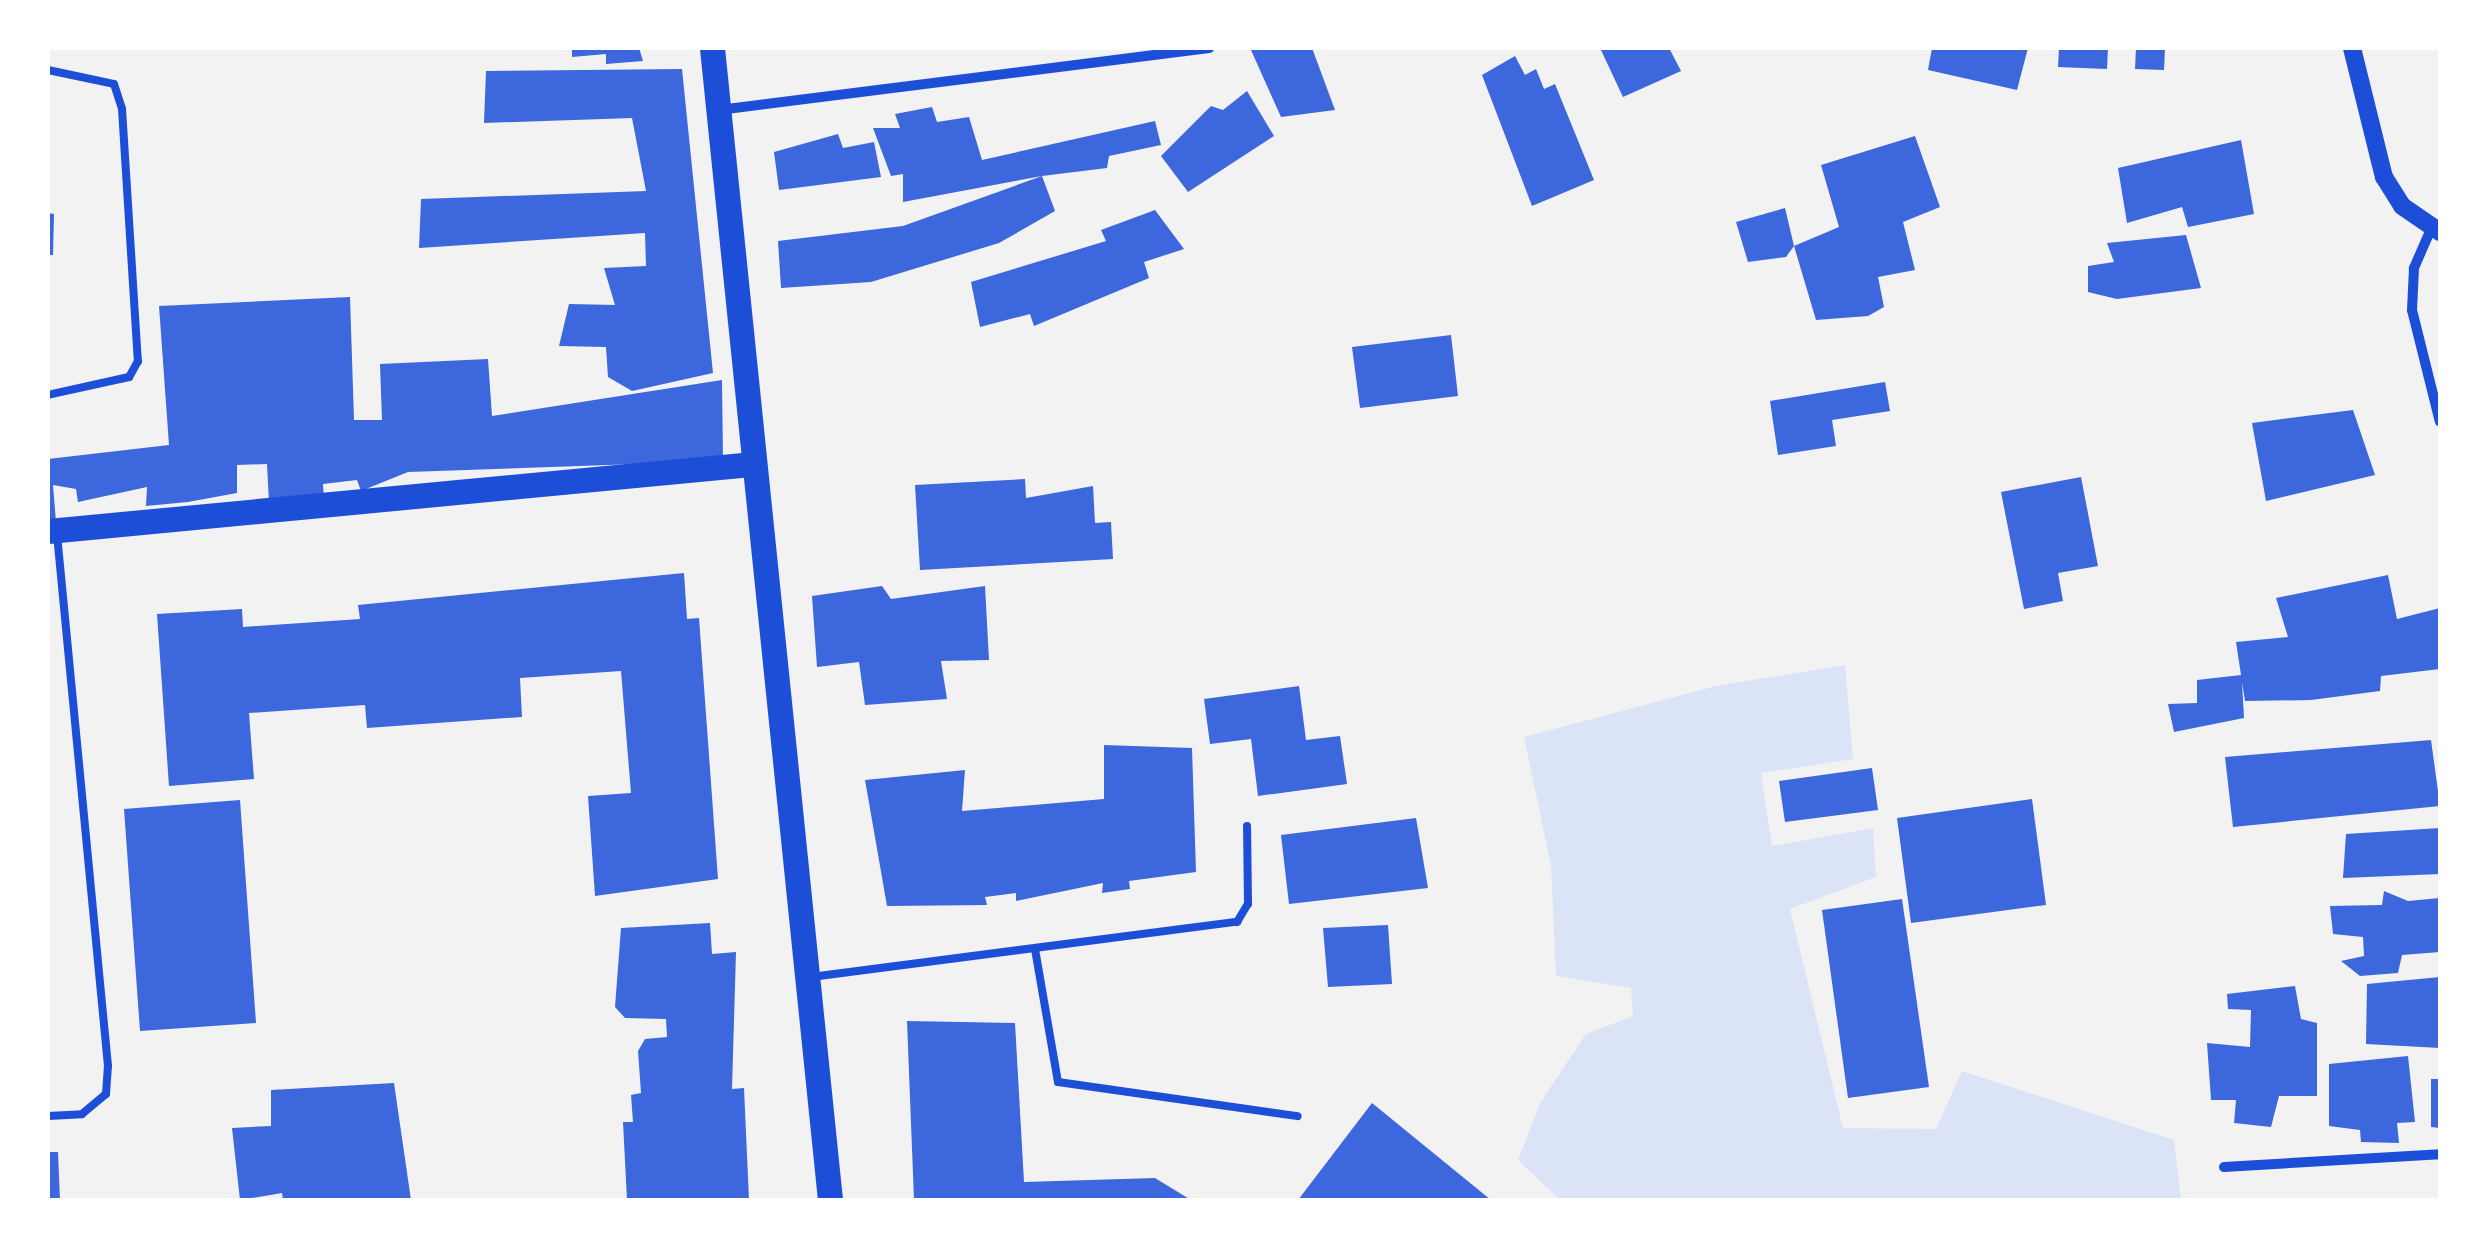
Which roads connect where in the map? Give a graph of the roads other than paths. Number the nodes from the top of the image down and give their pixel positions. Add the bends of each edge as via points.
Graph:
1 (712, 48) edge
2 (1209, 48) edge
3 (2352, 48) edge
4 (48, 70) edge
5 (718, 110) junction
6 (2436, 230) edge
7 (48, 395) edge
8 (2440, 422) edge
9 (751, 464) junction
10 (52, 530) edge
11 (1246, 826) dead end
12 (1035, 949) junction
13 (806, 978) junction
14 (48, 1116) edge
15 (1298, 1116) dead end
16 (2440, 1154) edge
17 (2224, 1167) dead end
18 (830, 1200) edge

1 - 5 main road
2 - 5 street
3 - 6 street via 2384,177
4 - 7 lane via 114,84 122,109 138,360 129,377
5 - 9 main road
6 - 8 street via 2414,268 2412,310
9 - 10 main road
9 - 13 main road
10 - 14 lane via 108,1066 106,1094 82,1114
11 - 12 lane via 1248,904 1237,922
12 - 13 lane
12 - 15 lane via 1058,1082
13 - 18 main road
16 - 17 street

